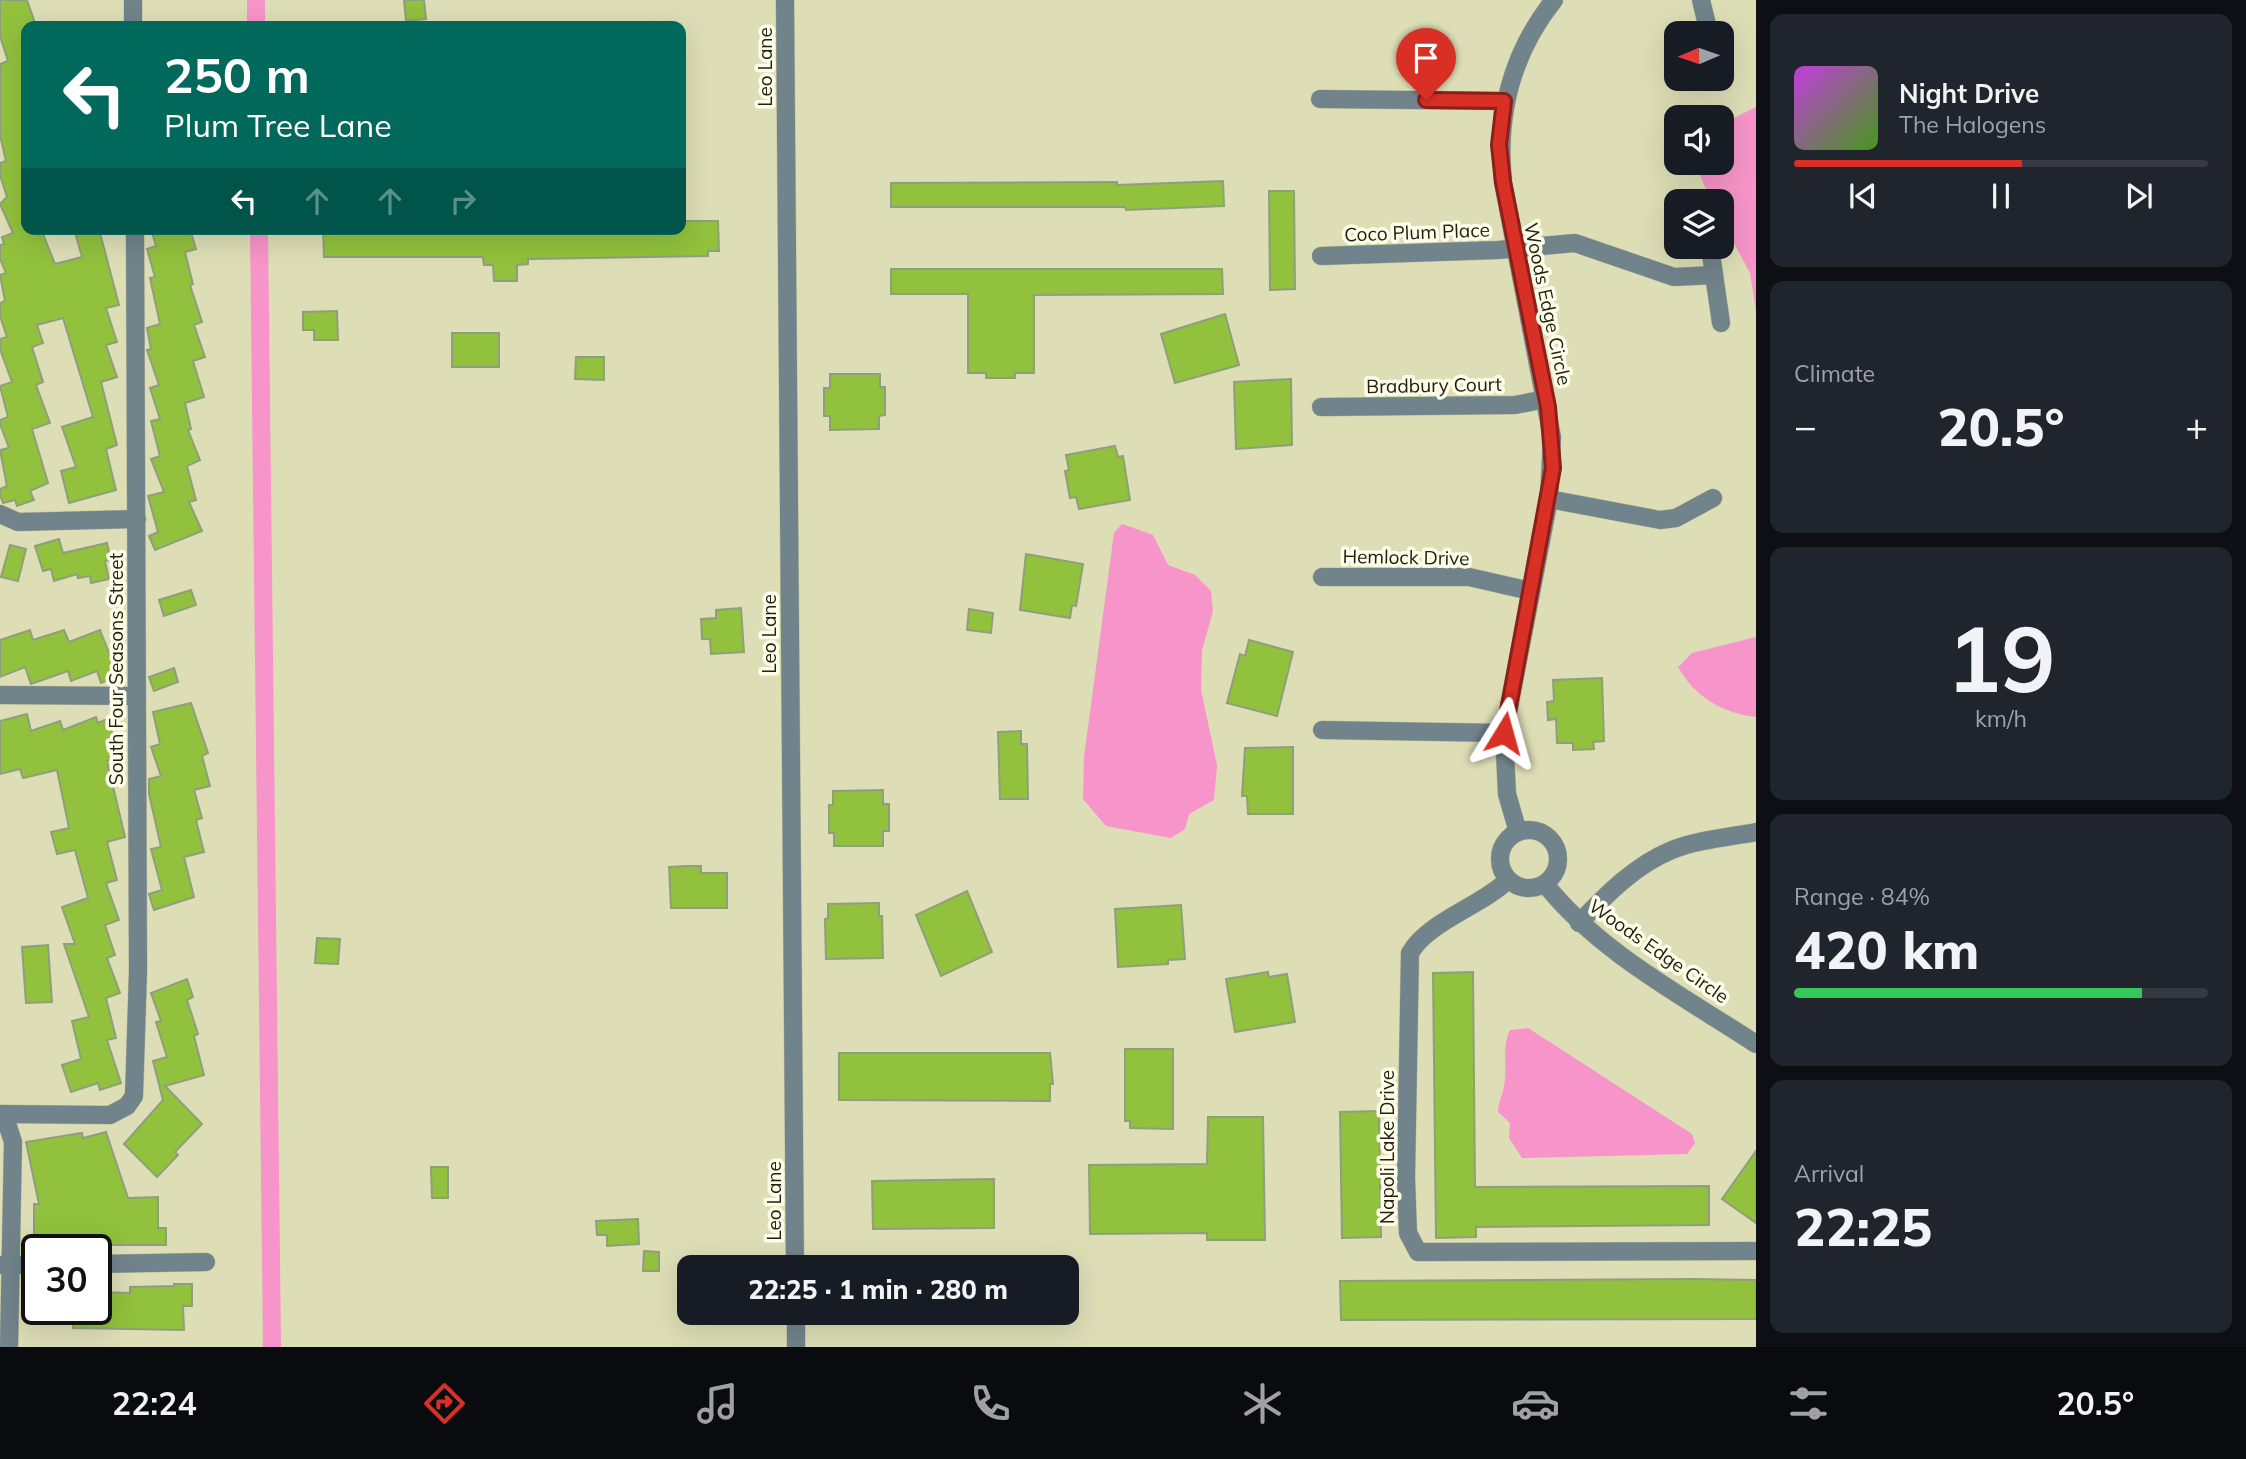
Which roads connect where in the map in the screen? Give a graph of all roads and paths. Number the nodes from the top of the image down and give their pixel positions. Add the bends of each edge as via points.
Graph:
1 (133, 0) edge
2 (785, 0) edge
3 (1554, 0) edge
4 (1701, 0) edge
5 (133, 21) edge
6 (1706, 21) edge
7 (1321, 99) dead end
8 (1504, 101) junction
9 (135, 235) edge
10 (1515, 246) junction
11 (1321, 256) dead end
12 (1712, 259) edge
13 (1714, 275) junction
14 (1721, 323) dead end
15 (1546, 399) junction
16 (1321, 407) dead end
17 (1713, 498) dead end
18 (1549, 499) junction
19 (0, 514) edge
20 (137, 519) junction
21 (1322, 577) dead end
22 (1530, 591) junction
23 (0, 695) edge
24 (137, 696) junction
25 (1322, 730) dead end
26 (1504, 733) junction
27 (1756, 831) edge
28 (1518, 832) junction
29 (1508, 880) junction
30 (1545, 884) junction
31 (1579, 923) junction
32 (1756, 1044) edge
33 (1, 1116) edge
34 (1756, 1251) edge
35 (795, 1255) edge
36 (206, 1262) dead end
37 (112, 1264) edge
38 (6, 1265) edge
39 (796, 1325) edge
40 (9, 1347) edge
41 (796, 1347) edge

1 - 5 street
2 - 35 street, Leo Lane
3 - 8 street, Woods Edge Circle via 1532,33
4 - 6 street
7 - 8 street
8 - 10 street, Woods Edge Circle via 1499,145
9 - 20 street, South Four Seasons Street
10 - 11 street, Coco Plum Place
10 - 13 street, Coco Plum Place via 1575,243 1674,277
10 - 15 street, Woods Edge Circle
12 - 13 street
13 - 14 street
15 - 16 street, Bradbury Court via 1515,405
15 - 18 street, Woods Edge Circle via 1552,437
17 - 18 street via 1676,518 1660,520
18 - 22 street, Woods Edge Circle
19 - 20 street via 19,522
20 - 24 street, South Four Seasons Street
21 - 22 street, Hemlock Drive via 1469,577
22 - 26 street, Woods Edge Circle
23 - 24 street
24 - 33 street, South Four Seasons Street via 134,1096 110,1115
25 - 26 street
26 - 28 street, Woods Edge Circle via 1507,794
27 - 31 street via 1675,849 1651,860 1605,895
28 - 29 street via 1506,842 1500,857
28 - 30 street via 1543,834 1555,846 1558,863
29 - 30 street via 1522,888
29 - 34 street, Napoli Lake Drive via 1418,940 1410,953 1406,1178 1408,1233 1419,1252
30 - 31 street, Woods Edge Circle
31 - 32 street, Woods Edge Circle
33 - 38 street via 13,1142
36 - 37 street
38 - 40 street
39 - 41 street

